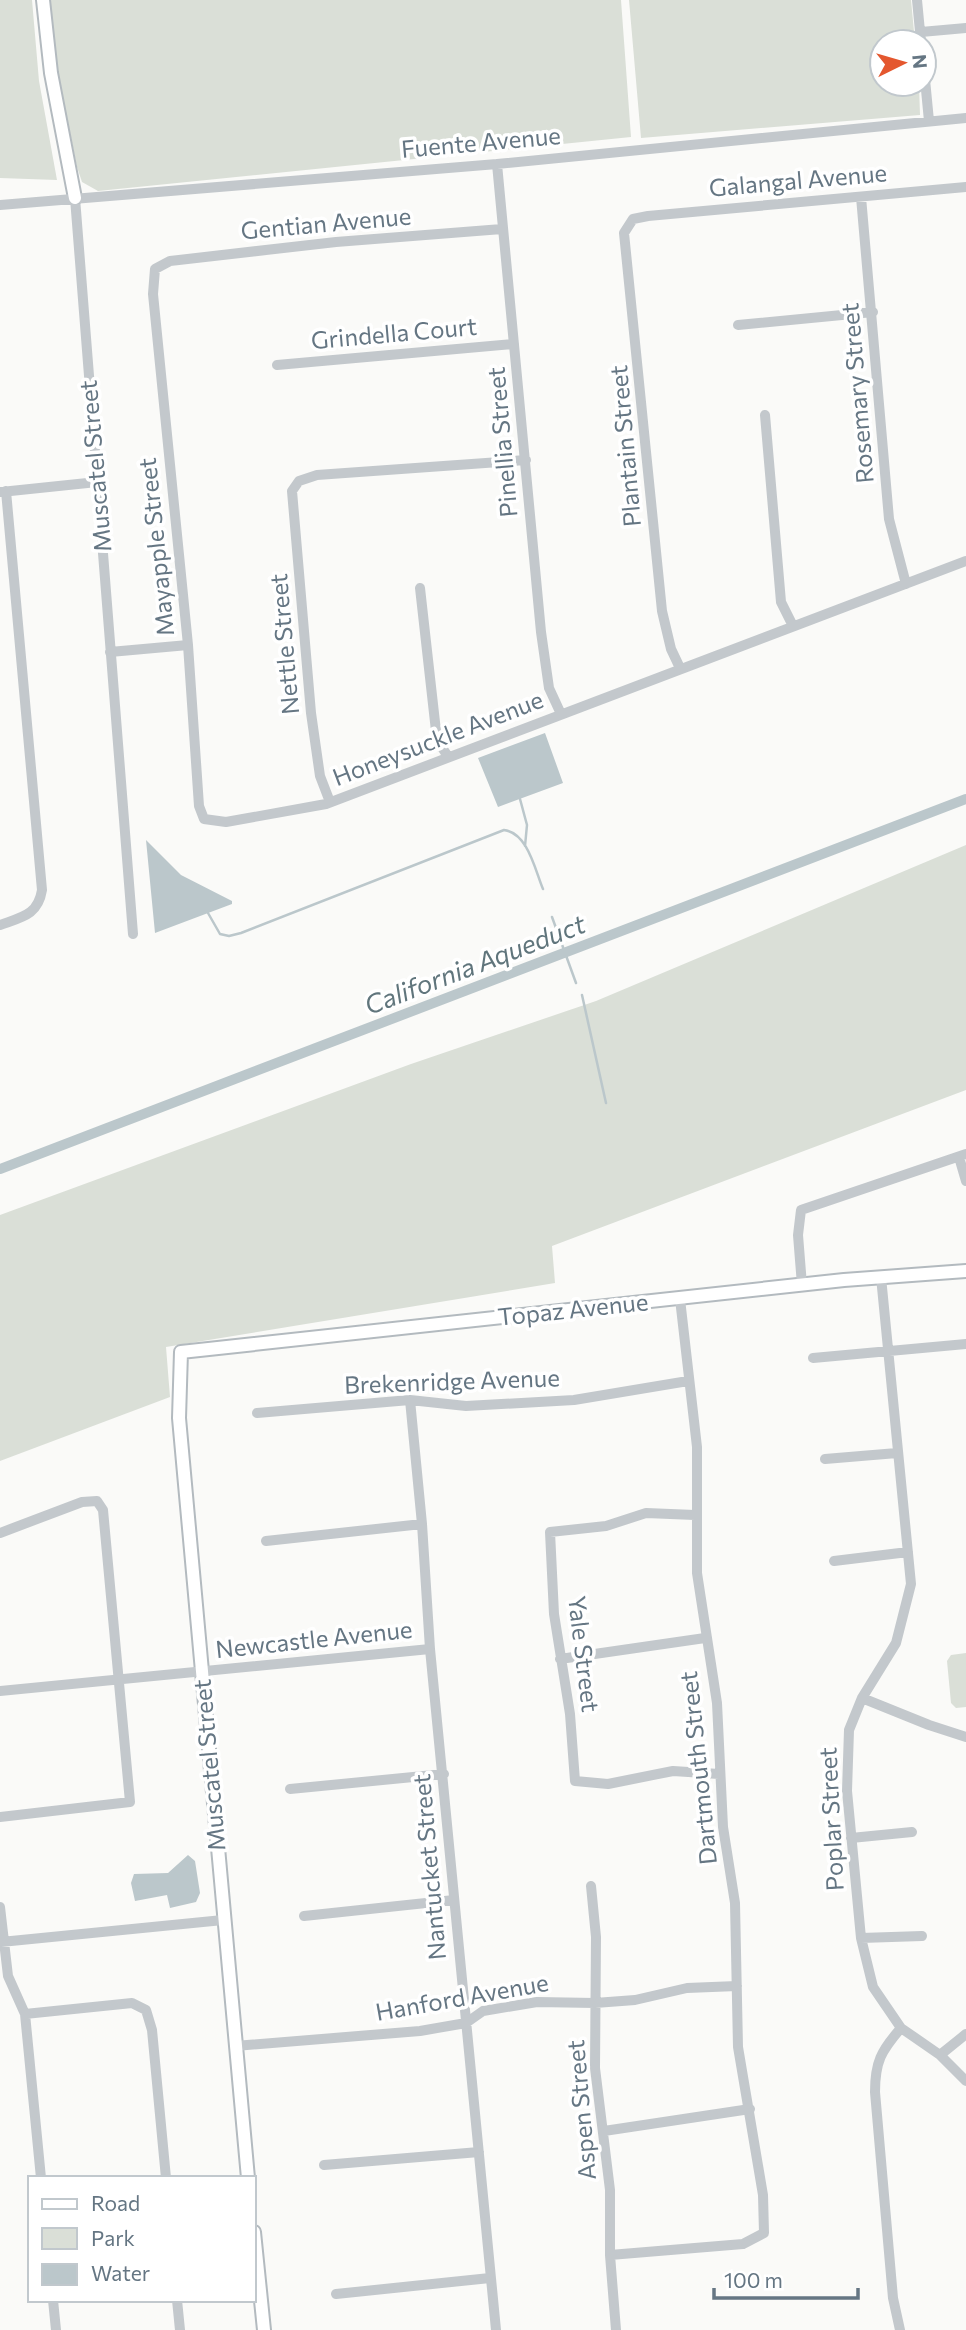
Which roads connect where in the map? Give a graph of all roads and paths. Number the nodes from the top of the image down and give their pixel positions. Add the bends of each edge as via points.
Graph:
1 (43, 0) edge
2 (918, 0) edge
3 (920, 28) edge
4 (966, 28) edge
5 (938, 34) edge
6 (927, 98) edge
7 (966, 118) edge
8 (929, 121) junction
9 (497, 164) junction
10 (966, 187) edge
11 (862, 197) junction
12 (75, 198) junction
13 (0, 205) edge
14 (633, 219) joint
15 (502, 229) junction
16 (155, 269) joint
17 (873, 312) junction
18 (738, 325) dead end
19 (514, 344) junction
20 (277, 365) dead end
21 (765, 415) dead end
22 (526, 460) junction
23 (97, 482) junction
24 (3, 491) edge
25 (966, 561) edge
26 (906, 584) junction
27 (420, 588) dead end
28 (793, 626) junction
29 (188, 645) junction
30 (110, 652) junction
31 (680, 668) junction
32 (561, 714) junction
33 (447, 755) junction
34 (330, 803) junction
35 (204, 820) joint
36 (0, 925) edge
37 (133, 934) dead end
38 (962, 1155) edge
39 (966, 1181) edge
40 (966, 1270) edge
41 (881, 1277) junction
42 (802, 1285) junction
43 (680, 1299) junction
44 (966, 1344) edge
45 (890, 1350) junction
46 (181, 1352) joint
47 (813, 1358) dead end
48 (688, 1381) junction
49 (410, 1400) junction
50 (257, 1413) dead end
51 (897, 1453) junction
52 (825, 1459) dead end
53 (695, 1515) junction
54 (422, 1524) junction
55 (0, 1533) edge
56 (266, 1541) dead end
57 (908, 1552) junction
58 (834, 1560) dead end
59 (705, 1637) junction
60 (430, 1650) junction
61 (560, 1659) junction
62 (202, 1672) junction
63 (120, 1679) junction
64 (0, 1691) edge
65 (862, 1698) junction
66 (966, 1737) edge
67 (444, 1774) junction
68 (719, 1774) junction
69 (290, 1789) dead end
70 (0, 1817) edge
71 (912, 1832) dead end
72 (851, 1839) junction
73 (590, 1886) dead end
74 (454, 1900) junction
75 (0, 1907) edge
76 (304, 1916) dead end
77 (223, 1920) junction
78 (922, 1936) dead end
79 (861, 1938) junction
80 (2, 1942) edge
81 (737, 1986) junction
82 (595, 2003) junction
83 (25, 2014) junction
84 (466, 2023) junction
85 (901, 2028) junction
86 (966, 2034) edge
87 (235, 2046) junction
88 (940, 2055) junction
89 (966, 2081) edge
90 (750, 2109) junction
91 (604, 2132) junction
92 (479, 2152) junction
93 (324, 2165) dead end
94 (41, 2176) edge
95 (166, 2176) edge
96 (248, 2176) edge
97 (256, 2251) edge
98 (610, 2255) junction
99 (490, 2278) junction
100 (336, 2294) dead end
101 (53, 2302) edge
102 (177, 2302) edge
103 (56, 2330) edge
104 (180, 2330) edge
105 (264, 2330) edge
106 (496, 2330) edge
107 (616, 2330) edge
108 (900, 2330) edge

1 - 12 street, Muscatel Street via 51,73
2 - 3 street
4 - 5 street
6 - 8 street
7 - 8 street, Fuente Avenue
8 - 9 street, Fuente Avenue
9 - 12 street, Fuente Avenue
9 - 15 street, Pinellia Street
10 - 11 street, Galangal Avenue
11 - 14 street, Galangal Avenue
11 - 17 street, Rosemary Street
12 - 13 street, Fuente Avenue
12 - 23 street, Muscatel Street
14 - 31 street, Plantain Street via 624,233 662,611
15 - 16 street, Gentian Avenue via 170,261
15 - 19 street, Pinellia Street
16 - 29 street, Mayapple Street via 153,294
17 - 18 street
17 - 26 street, Rosemary Street via 890,519
19 - 20 street, Grindella Court
19 - 22 street, Pinellia Street
21 - 28 street via 780,602
22 - 32 street, Pinellia Street via 541,632 549,688
22 - 34 street, Nettle Street via 317,475 299,481 292,491 312,713 320,776
23 - 24 street
23 - 30 street, Muscatel Street
24 - 36 street via 42,890 33,913
25 - 26 street, Honeysuckle Avenue
26 - 28 street, Honeysuckle Avenue
27 - 33 street via 437,740
28 - 31 street, Honeysuckle Avenue
29 - 30 street
29 - 35 street, Mayapple Street via 199,806
30 - 37 street, Muscatel Street
31 - 32 street, Honeysuckle Avenue
32 - 33 street, Honeysuckle Avenue
33 - 34 street, Honeysuckle Avenue
34 - 35 street, Honeysuckle Avenue via 226,822
38 - 39 street
38 - 42 street via 801,1210
40 - 41 street, Topaz Avenue
41 - 42 street, Topaz Avenue
41 - 45 street, Poplar Street
42 - 43 street, Topaz Avenue
43 - 46 street, Topaz Avenue
43 - 48 street, Dartmouth Street
44 - 45 street
45 - 47 street
45 - 51 street, Poplar Street
46 - 62 street, Muscatel Street via 179,1418
48 - 49 street, Brekenridge Avenue via 574,1400 466,1406
48 - 53 street, Dartmouth Street via 697,1447
49 - 50 street, Brekenridge Avenue
49 - 54 street, Nantucket Street
51 - 52 street
51 - 57 street, Poplar Street
53 - 59 street, Dartmouth Street
53 - 61 street, Yale Street via 646,1513 606,1526 551,1532
54 - 56 street
54 - 60 street, Nantucket Street
55 - 63 street via 82,1502 97,1501 108,1540
57 - 58 street
57 - 65 street, Poplar Street via 911,1584 897,1643
59 - 61 street
59 - 68 street, Dartmouth Street via 717,1703
60 - 62 street, Newcastle Avenue
60 - 67 street, Nantucket Street
61 - 68 street, Yale Street via 575,1782 608,1784 673,1771
62 - 63 street, Newcastle Avenue
62 - 77 street, Muscatel Street
63 - 64 street, Newcastle Avenue
63 - 70 street via 130,1802
65 - 66 street
65 - 72 street, Poplar Street via 849,1730
67 - 69 street
67 - 74 street, Nantucket Street
68 - 81 street, Dartmouth Street via 735,1903
71 - 72 street
72 - 79 street, Poplar Street
73 - 82 street, Aspen Street via 596,1937
74 - 76 street
74 - 84 street, Nantucket Street
75 - 80 street
77 - 80 street
77 - 87 street, Muscatel Street
78 - 79 street
79 - 85 street, Poplar Street via 873,1987
80 - 83 street via 8,1976
81 - 82 street, Hanford Avenue via 687,1988
81 - 90 street, Dartmouth Street via 738,2047
82 - 84 street, Hanford Avenue via 537,2002 483,2011
82 - 91 street, Aspen Street via 595,2068
83 - 94 street
83 - 95 street via 132,2003 146,2010 152,2029
84 - 87 street, Hanford Avenue
84 - 92 street, Nantucket Street
85 - 88 street, Poplar Street
85 - 108 street via 875,2067 893,2298
86 - 88 street
87 - 96 street, Muscatel Street
88 - 89 street, Poplar Street
90 - 91 street
90 - 98 street, Dartmouth Street via 764,2232 743,2244
91 - 98 street, Aspen Street
92 - 93 street
92 - 99 street, Nantucket Street
97 - 105 street
98 - 107 street, Aspen Street
99 - 100 street
99 - 106 street, Nantucket Street
101 - 103 street
102 - 104 street

